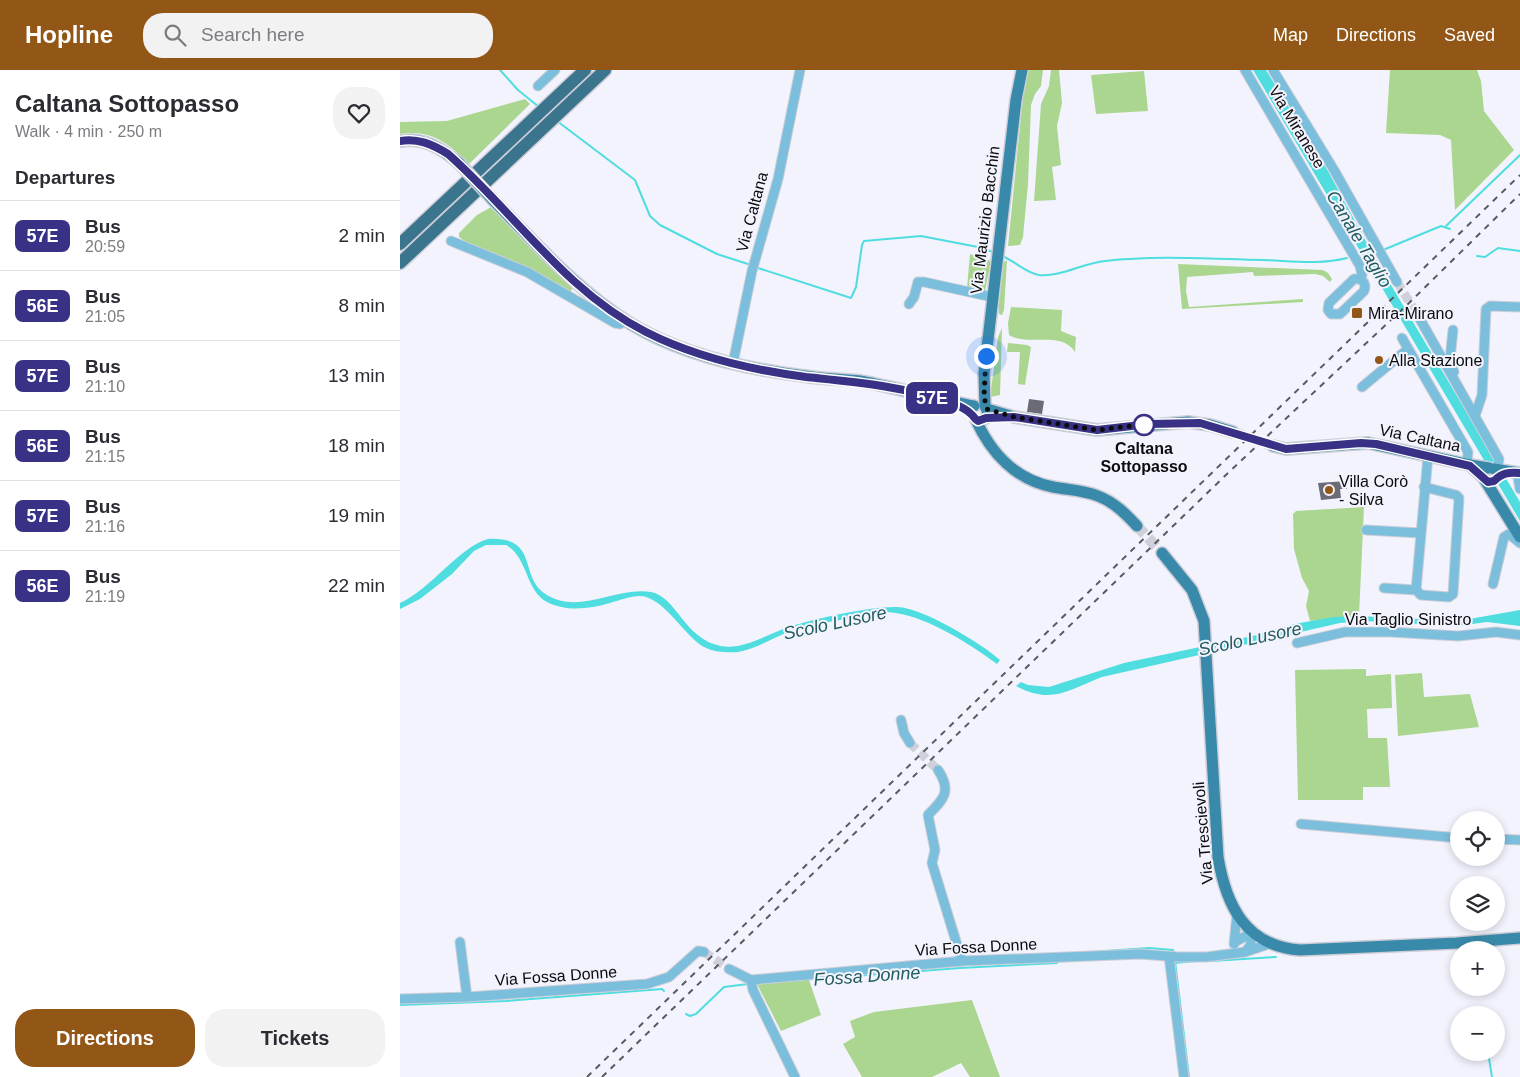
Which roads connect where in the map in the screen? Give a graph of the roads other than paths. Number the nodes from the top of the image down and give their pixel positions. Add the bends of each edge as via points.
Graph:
1 (555, 70) edge
2 (586, 70) edge
3 (605, 70) edge
4 (800, 70) edge
5 (1022, 70) edge
6 (1245, 70) edge
7 (1273, 70) edge
8 (538, 86) dead end
9 (400, 142) edge
10 (451, 241) dead end
11 (400, 244) edge
12 (400, 263) edge
13 (1360, 279) junction
14 (1397, 282) tunnel mouth
15 (992, 297) junction
16 (909, 304) dead end
17 (1520, 307) edge
18 (1417, 314) tunnel mouth
19 (624, 320) junction
20 (1452, 330) dead end
21 (1402, 338) dead end
22 (1408, 349) junction
23 (733, 363) junction
24 (1454, 380) junction
25 (1362, 387) dead end
26 (980, 412) junction
27 (1475, 416) junction
28 (1233, 432) tunnel mouth
29 (1274, 446) tunnel mouth
30 (1428, 456) junction
31 (1469, 465) junction
32 (1496, 475) edge
33 (1424, 487) junction
34 (1520, 489) edge
35 (1137, 526) tunnel mouth
36 (1366, 530) dead end
37 (1420, 533) junction
38 (1520, 537) edge
39 (1520, 543) edge
40 (1162, 553) tunnel mouth
41 (1493, 584) dead end
42 (1384, 588) dead end
43 (1416, 590) junction
44 (1520, 636) edge
45 (1297, 643) dead end
46 (901, 720) dead end
47 (910, 743) tunnel mouth
48 (938, 770) tunnel mouth
49 (1301, 824) dead end
50 (1450, 837) edge
51 (1505, 839) edge
52 (1520, 840) edge
53 (1237, 914) junction
54 (1253, 932) junction
55 (1520, 938) edge
56 (460, 942) dead end
57 (1235, 942) junction
58 (1272, 944) junction
59 (704, 952) dead end
60 (1245, 952) junction
61 (1228, 953) junction
62 (1170, 956) junction
63 (962, 961) junction
64 (729, 969) tunnel mouth
65 (752, 984) junction
66 (467, 997) junction
67 (400, 999) edge
68 (795, 1077) edge
69 (1184, 1077) edge

1 - 8 street
2 - 11 highway
3 - 12 highway
4 - 23 street, Via Caltana via 778,179
5 - 15 main road, Via Maurizio Bacchin
6 - 13 street, Via Miranese via 1360,266
7 - 14 street
9 - 19 main road, bridge via 416,140 430,143 448,154 557,265
10 - 19 street via 527,272 615,324
13 - 13 street, Via Miranese via 1352,281 1330,300 1329,312 1340,314 1362,293 1365,284
15 - 16 street via 918,282
15 - 26 main road, Via Maurizio Bacchin
17 - 27 street via 1490,306 1486,309 1482,395
18 - 24 street
19 - 23 main road via 673,344
20 - 24 street via 1450,360
21 - 22 street
22 - 25 street
22 - 31 street via 1468,452
23 - 26 main road via 796,375 869,383
24 - 27 street
26 - 28 main road via 1097,430 1200,423
26 - 35 main road, Via Maurizio Bacchin via 989,442 1018,474 1046,486 1099,496 1120,509
27 - 32 street via 1499,459
29 - 30 main road, Via Caltana via 1286,449 1368,443
30 - 31 main road, Via Caltana
30 - 33 street
31 - 32 main road, Via Caltana
32 - 34 street
32 - 38 main road
33 - 37 street
33 - 43 street via 1456,495 1460,501 1453,594 1449,597 1421,595
36 - 37 street
37 - 43 street
39 - 41 street via 1509,534 1504,537
40 - 53 main road, Via Trescievoli via 1192,590 1204,621 1218,857 1224,890
42 - 43 street
44 - 45 street, Via Taglio Sinistro via 1496,632 1458,636 1346,632
46 - 47 street
48 - 63 street via 946,792 928,815 935,850 932,863
49 - 50 street
51 - 52 street
53 - 54 main road, Via Trescievoli
53 - 57 street
54 - 57 street
54 - 58 main road, Via Trescievoli
54 - 60 street
55 - 58 main road, Via Trescievoli via 1311,950
56 - 66 street
57 - 61 street
58 - 60 street, Via Fossa Donne
59 - 66 street, Via Fossa Donne via 698,951 669,977 647,984
60 - 61 street, Via Fossa Donne
61 - 62 street, Via Fossa Donne
62 - 63 street, Via Fossa Donne via 1141,954
62 - 69 street
63 - 65 street, Via Fossa Donne
64 - 65 street
65 - 68 street
66 - 67 street, Via Fossa Donne

